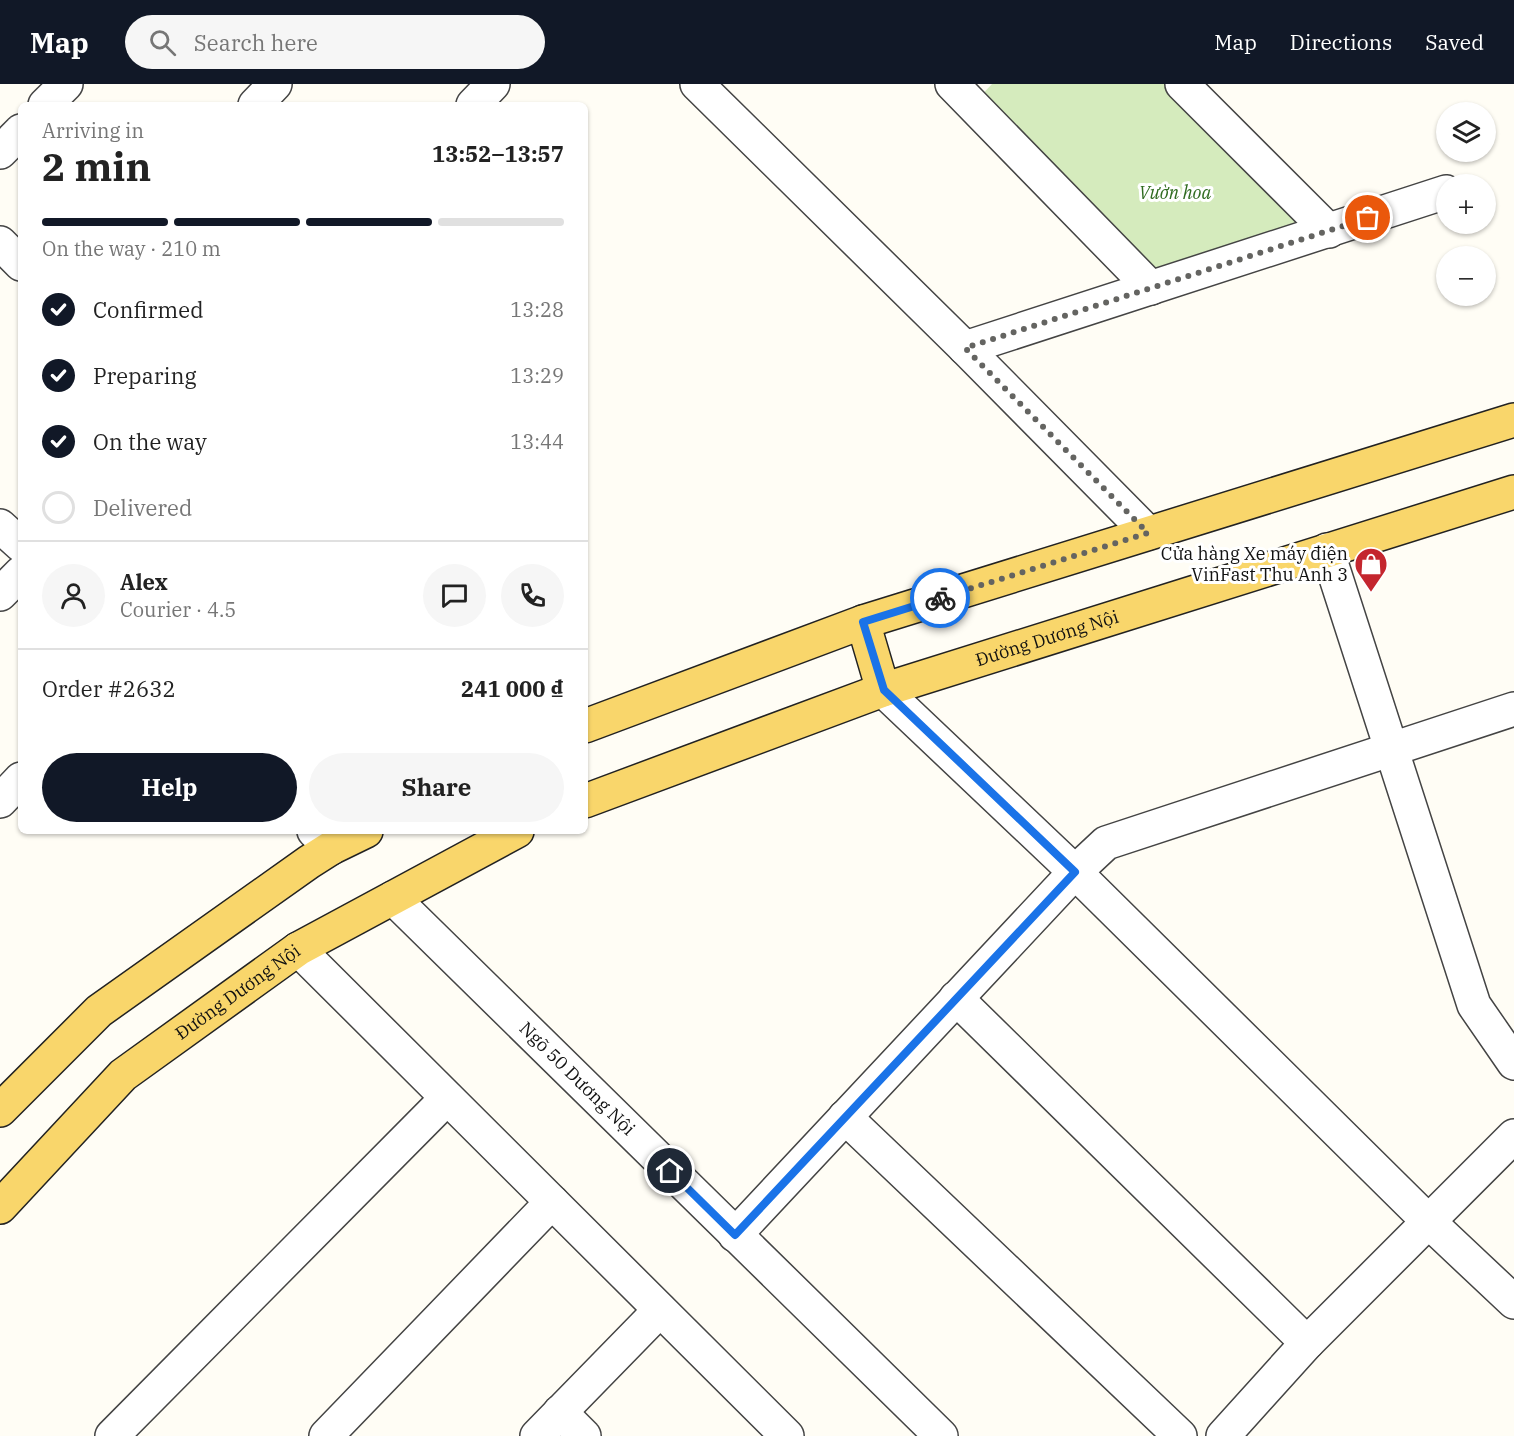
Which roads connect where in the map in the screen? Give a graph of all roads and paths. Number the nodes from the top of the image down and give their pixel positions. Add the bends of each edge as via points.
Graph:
1 (66, 84) edge
2 (275, 84) edge
3 (493, 84) edge
4 (698, 84) edge
5 (952, 84) edge
6 (1182, 84) edge
7 (48, 102) edge
8 (258, 102) edge
9 (476, 102) edge
10 (18, 133) edge
11 (0, 152) edge
12 (1436, 195) edge
13 (1329, 231) junction
14 (0, 243) edge
15 (18, 261) edge
16 (1151, 288) junction
17 (965, 348) junction
18 (1514, 420) edge
19 (1514, 492) edge
20 (0, 526) edge
21 (1148, 533) junction
22 (18, 542) edge
23 (1328, 550) junction
24 (18, 576) edge
25 (0, 594) edge
26 (863, 622) junction
27 (884, 690) junction
28 (1514, 709) edge
29 (588, 725) edge
30 (1392, 750) junction
31 (18, 782) edge
32 (588, 800) edge
33 (0, 801) edge
34 (350, 834) edge
35 (511, 834) edge
36 (323, 839) edge
37 (1075, 872) junction
38 (393, 898) junction
39 (298, 949) junction
40 (956, 998) junction
41 (1514, 1063) edge
42 (447, 1098) junction
43 (0, 1110) edge
44 (845, 1117) junction
45 (1514, 1136) edge
46 (552, 1202) junction
47 (0, 1207) edge
48 (1428, 1221) junction
49 (735, 1235) junction
50 (1514, 1302) edge
51 (660, 1310) junction
52 (1306, 1343) junction
53 (560, 1412) junction
54 (112, 1436) edge
55 (326, 1436) edge
56 (537, 1436) edge
57 (584, 1436) edge
58 (787, 1436) edge
59 (941, 1436) edge
60 (1180, 1436) edge
61 (1223, 1436) edge

1 - 7 street
2 - 8 street
3 - 9 street
4 - 17 street
5 - 16 street
6 - 13 street
10 - 11 street
12 - 13 street
13 - 16 street
14 - 15 street
16 - 17 street
17 - 21 street
18 - 21 main road
19 - 23 main road, Đường Dương Nội
20 - 22 street
21 - 26 main road
23 - 27 main road, Đường Dương Nội
23 - 30 street
24 - 25 street
26 - 27 main road
26 - 29 main road
27 - 32 main road, Đường Dương Nội
27 - 37 street
28 - 30 street
30 - 37 street via 1106,843
30 - 41 street via 1474,1005
31 - 33 street
34 - 36 main road
35 - 38 main road, Đường Dương Nội
36 - 43 main road via 99,1011
37 - 40 street
37 - 48 street
38 - 39 main road, Đường Dương Nội
38 - 49 street, Ngõ 50 Dương Nội
39 - 42 street
39 - 47 main road, Đường Dương Nội via 123,1075
40 - 44 street
40 - 52 street
42 - 46 street
42 - 54 street
44 - 49 street
44 - 60 street
45 - 48 street
46 - 51 street
46 - 55 street
48 - 50 street
48 - 52 street
49 - 59 street, Ngõ 50 Dương Nội
51 - 53 street
51 - 58 street
52 - 61 street
53 - 56 street
53 - 57 street

